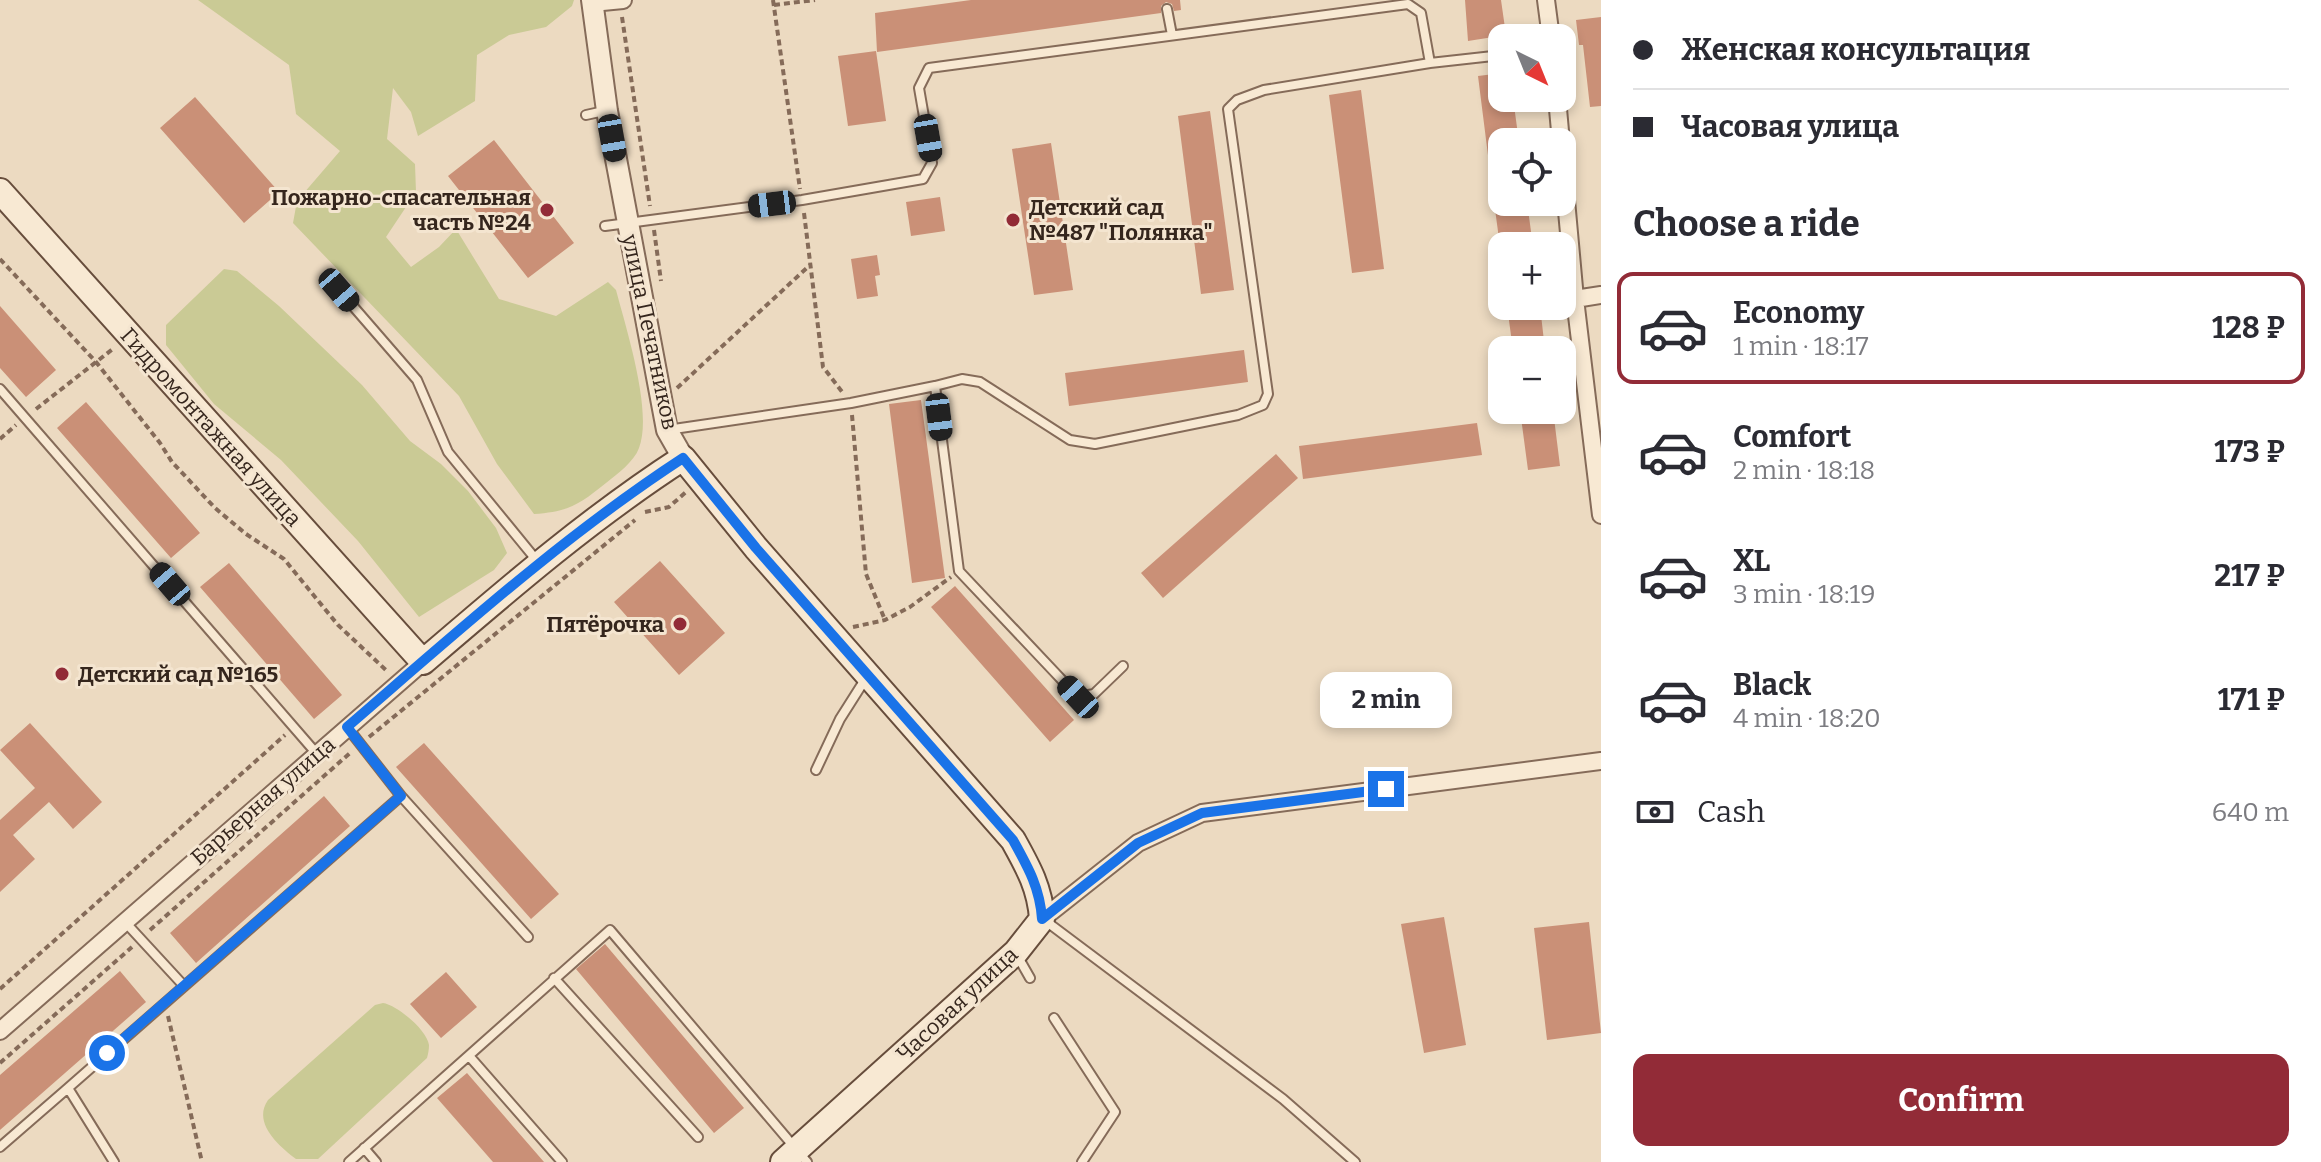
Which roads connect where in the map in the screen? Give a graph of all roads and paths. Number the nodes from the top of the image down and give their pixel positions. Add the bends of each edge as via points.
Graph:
1 (623, 0) edge
2 (815, 0) edge
3 (1546, 0) edge
4 (592, 2) edge
5 (774, 5) dead end
6 (1167, 9) dead end
7 (1549, 24) edge
8 (1172, 35) junction
9 (1488, 57) edge
10 (1430, 63) junction
11 (607, 111) junction
12 (586, 115) dead end
13 (0, 191) edge
14 (626, 221) junction
15 (605, 226) dead end
16 (0, 259) edge
17 (810, 265) dead end
18 (339, 290) dead end
19 (1601, 295) edge
20 (1576, 299) edge
21 (1576, 307) edge
22 (130, 336) junction
23 (96, 362) junction
24 (935, 386) junction
25 (677, 388) dead end
26 (0, 389) edge
27 (851, 403) junction
28 (26, 416) junction
29 (667, 430) junction
30 (0, 439) edge
31 (683, 458) junction
32 (699, 481) junction
33 (1601, 515) edge
34 (538, 563) junction
35 (959, 571) junction
36 (885, 620) junction
37 (845, 629) dead end
38 (423, 662) junction
39 (1123, 666) dead end
40 (868, 674) junction
41 (399, 682) junction
42 (294, 727) junction
43 (347, 727) junction
44 (361, 744) junction
45 (317, 754) junction
46 (1601, 761) edge
47 (816, 770) dead end
48 (401, 796) junction
49 (1042, 919) junction
50 (125, 922) junction
51 (528, 937) dead end
52 (141, 939) junction
53 (1016, 952) junction
54 (554, 978) junction
55 (1030, 978) dead end
56 (184, 986) junction
57 (0, 989) edge
58 (165, 1002) junction
59 (1054, 1018) dead end
60 (0, 1031) edge
61 (470, 1057) junction
62 (0, 1063) edge
63 (68, 1088) junction
64 (698, 1137) dead end
65 (0, 1147) edge
66 (364, 1148) junction
67 (796, 1158) edge
68 (114, 1162) edge
69 (202, 1162) edge
70 (349, 1162) edge
71 (376, 1162) edge
72 (562, 1162) edge
73 (1082, 1162) edge
74 (1355, 1162) edge

1 - 4 street
2 - 5 path
3 - 7 street
4 - 11 street, улица Печатников
6 - 8 lane
8 - 10 lane via 1408,4 1421,13
8 - 14 lane via 929,68 919,88 932,163 923,179
9 - 10 lane
10 - 24 lane via 1264,90 1228,109 1268,394 1263,405 1238,415 1095,444 1070,440 980,382 962,379
11 - 12 lane
11 - 14 street, улица Печатников
13 - 22 main road, Гидромонтажная улица
14 - 15 lane
14 - 29 street, улица Печатников
16 - 23 path
17 - 25 path
18 - 34 lane via 417,380 448,452
19 - 20 street
21 - 33 street
22 - 23 path
22 - 38 main road, Гидромонтажная улица
23 - 28 path
23 - 41 path via 172,462 215,508 284,559 338,625
24 - 27 lane
24 - 35 lane
26 - 28 lane
27 - 29 lane
27 - 36 path via 866,574
28 - 30 path
28 - 42 lane
29 - 31 street, улица Печатников
31 - 32 main road, улица Печатников
31 - 34 main road, Барьерная улица via 625,495
32 - 40 main road, улица Печатников
32 - 44 path via 669,507 646,510
34 - 38 main road, Барьерная улица
35 - 36 path
35 - 39 lane via 1078,697 1094,694
36 - 37 path
38 - 41 street, Барьерная улица
40 - 47 lane
40 - 49 main road, улица Печатников via 1013,840 1032,872
41 - 43 street, Барьерная улица
42 - 45 lane
42 - 57 path
43 - 44 lane
43 - 45 street, Барьерная улица
44 - 48 lane
44 - 52 path
45 - 50 street, Барьерная улица
46 - 49 street, Часовая улица via 1202,813 1138,843
48 - 51 lane
48 - 56 lane
49 - 53 main road, Часовая улица
49 - 74 lane via 1283,1099
50 - 52 lane
50 - 60 street, Барьерная улица
52 - 56 lane
52 - 62 path
53 - 55 lane
53 - 67 main road, Часовая улица
54 - 61 lane
54 - 64 lane
54 - 67 lane via 610,930
56 - 58 lane
58 - 63 lane
58 - 69 path
59 - 73 lane via 1115,1112
61 - 66 lane
61 - 72 lane
63 - 65 lane
63 - 68 lane
66 - 70 lane
66 - 71 lane

